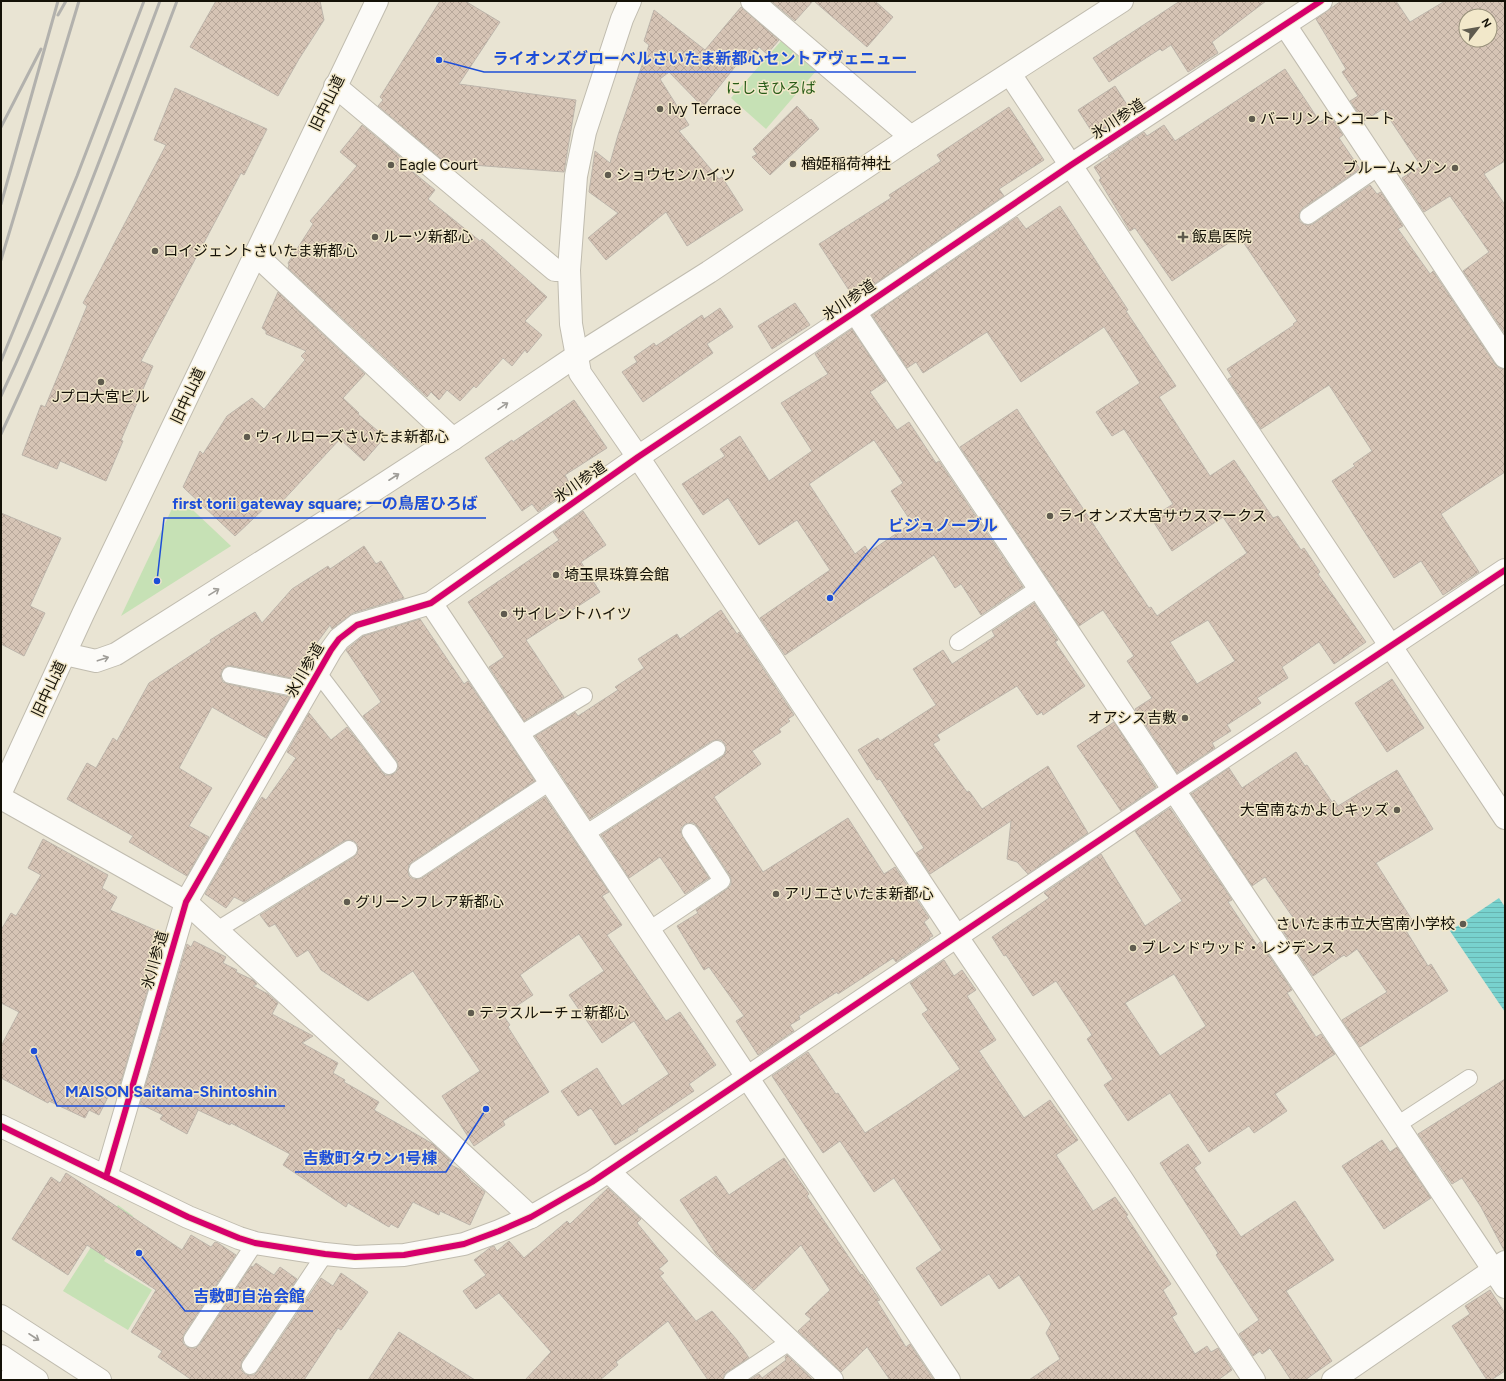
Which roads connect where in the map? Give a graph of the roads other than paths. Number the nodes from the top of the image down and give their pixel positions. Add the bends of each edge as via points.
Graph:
1 (377, 1) edge
2 (630, 1) edge
3 (752, 1) edge
4 (1122, 1) edge
5 (1321, 1) edge
6 (1285, 25) junction
7 (1010, 74) junction
8 (335, 86) junction
9 (911, 137) junction
10 (1071, 165) junction
11 (1379, 167) junction
12 (1308, 216) dead end
13 (255, 254) junction
14 (569, 270) junction
15 (855, 312) junction
16 (576, 356) junction
17 (1505, 357) edge
18 (453, 439) junction
19 (638, 457) junction
20 (1505, 570) edge
21 (1039, 588) junction
22 (431, 604) junction
23 (958, 642) dead end
24 (1391, 646) junction
25 (65, 654) junction
26 (230, 676) dead end
27 (313, 682) junction
28 (584, 696) dead end
29 (519, 735) junction
30 (717, 749) dead end
31 (389, 766) dead end
32 (550, 782) junction
33 (1174, 790) junction
34 (1, 792) edge
35 (1, 798) edge
36 (1505, 818) edge
37 (690, 832) dead end
38 (585, 834) junction
39 (349, 849) dead end
40 (417, 870) dead end
41 (186, 902) junction
42 (217, 930) junction
43 (649, 930) junction
44 (957, 937) junction
45 (747, 1077) junction
46 (1469, 1078) dead end
47 (1397, 1125) junction
48 (1, 1126) edge
49 (608, 1171) junction
50 (106, 1177) junction
51 (531, 1217) junction
52 (255, 1244) junction
53 (325, 1254) junction
54 (1501, 1273) edge
55 (1, 1316) edge
56 (192, 1339) dead end
57 (791, 1341) junction
58 (250, 1366) dead end
59 (8, 1367) edge
60 (37, 1380) edge
61 (100, 1380) edge
62 (732, 1380) edge
63 (832, 1380) edge
64 (949, 1380) edge
65 (1254, 1380) edge
66 (1333, 1380) edge

1 - 8 street, 旧中山道
2 - 14 street via 585,132 576,176
3 - 9 street
4 - 7 street
5 - 6 street, 氷川参道
6 - 10 street, 氷川参道
6 - 11 street
7 - 9 street
7 - 10 street
8 - 13 street, 旧中山道
8 - 14 street via 555,270
9 - 16 street
10 - 15 street, 氷川参道
10 - 24 street
11 - 12 lane
11 - 17 street
13 - 18 street
13 - 25 street, 旧中山道
14 - 16 street via 571,324
15 - 19 street, 氷川参道
15 - 21 street
18 -> 16 street
16 - 19 street via 580,373
25 -> 18 street via 96,661 116,654
19 - 22 street, 氷川参道
19 - 44 street
20 - 24 street
21 - 23 lane
21 - 33 street
22 - 27 street, 氷川参道 via 357,625 339,639
22 - 29 street
24 - 33 street
24 - 36 street
25 - 34 street, 旧中山道
26 - 27 lane
27 - 31 lane
27 - 41 street, 氷川参道
28 - 29 lane
29 - 32 street
30 - 38 lane
32 - 38 street
32 - 40 lane
33 - 44 street
33 - 47 street
35 - 41 street
37 - 43 lane via 722,881
38 - 43 street
39 - 42 lane
41 - 42 street
41 - 50 street, 氷川参道
42 - 51 street
43 - 45 street
44 - 45 street
44 - 65 street via 1121,1178
45 - 49 street
45 - 64 street
46 - 47 lane
47 - 54 street
48 - 50 street
49 - 51 street
49 - 57 street
50 - 52 street via 188,1217
51 - 53 street via 464,1244 404,1255 355,1257
52 - 53 street
52 - 56 lane
53 - 58 lane
54 - 66 street
55 -> 61 street
57 - 62 lane
57 - 63 street
59 - 60 street

